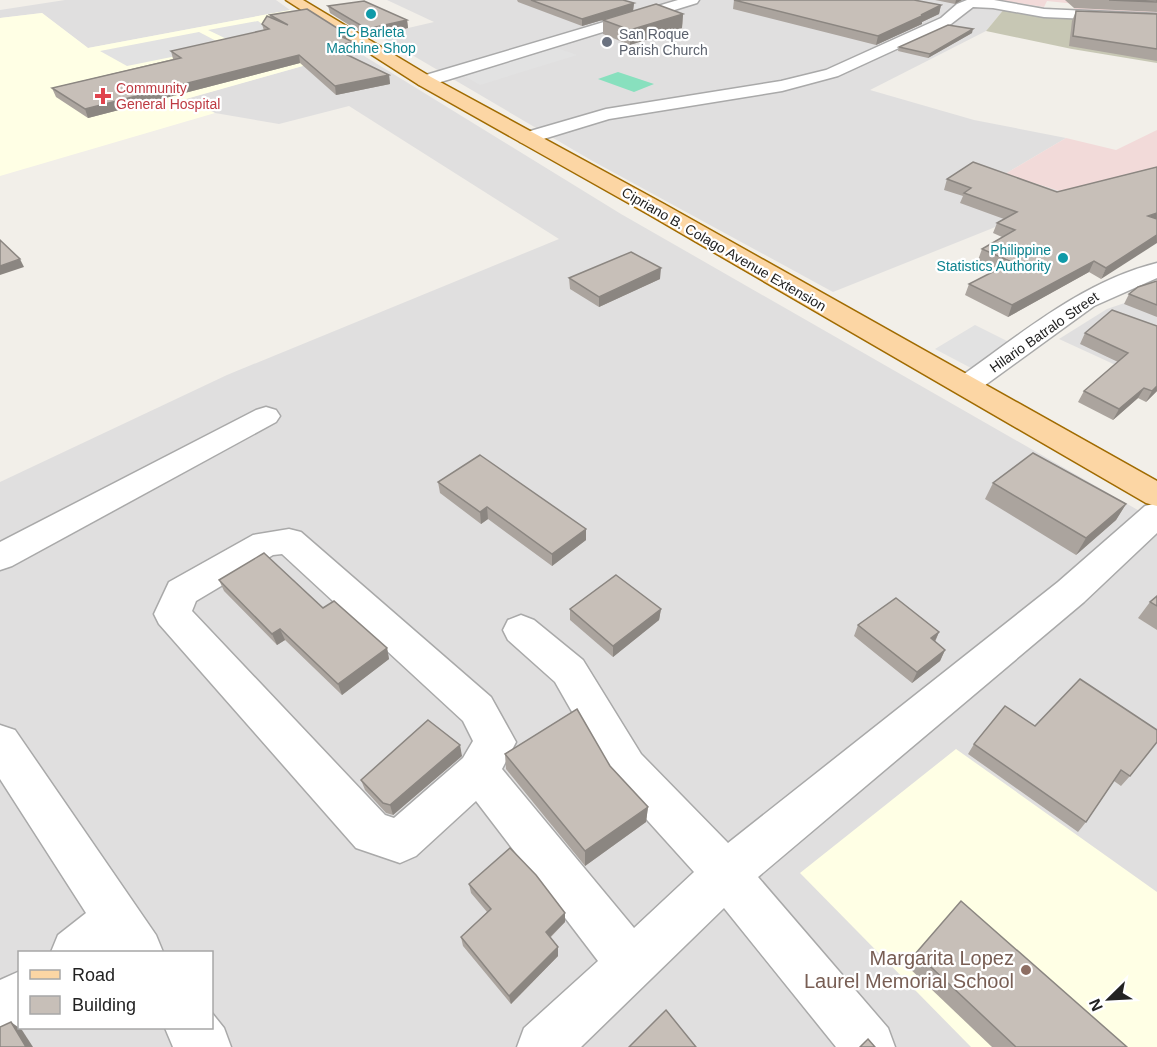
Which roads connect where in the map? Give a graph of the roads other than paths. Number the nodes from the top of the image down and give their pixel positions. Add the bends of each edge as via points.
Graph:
1 (293, 0) edge
2 (692, 0) edge
3 (1157, 18) edge
4 (425, 81) junction
5 (527, 138) junction
6 (1157, 270) edge
7 (1085, 301) junction
8 (1115, 312) edge
9 (967, 385) junction
10 (266, 416) dead end
11 (1157, 495) edge
12 (1157, 514) edge
13 (0, 557) edge
14 (521, 630) dead end
15 (5, 762) edge
16 (478, 772) junction
17 (726, 874) junction
18 (127, 936) edge
19 (78, 951) edge
20 (631, 965) junction
21 (18, 998) edge
22 (0, 1012) edge
23 (192, 1029) edge
24 (205, 1047) edge
25 (543, 1047) edge
26 (869, 1047) edge

1 - 4 main road, Cipriano B. Colago Avenue Extension
2 - 4 street
3 - 5 street via 1044,13 971,3 946,21 832,73 782,87 606,114
4 - 5 main road, Cipriano B. Colago Avenue Extension
5 - 9 main road, Cipriano B. Colago Avenue Extension
6 - 7 street, Hilario Batralo Street
7 - 8 street
7 - 9 street, Hilario Batralo Street
9 - 11 main road, Cipriano B. Colago Avenue Extension
10 - 13 street
12 - 17 street via 1071,592
14 - 17 street via 569,671 626,766
15 - 18 street
16 - 16 street via 495,742 477,710 289,541 265,544 182,592 172,614 372,833 400,841
16 - 20 street
17 - 20 street
17 - 26 street
18 - 19 street
20 - 25 street
21 - 22 street
23 - 24 street

